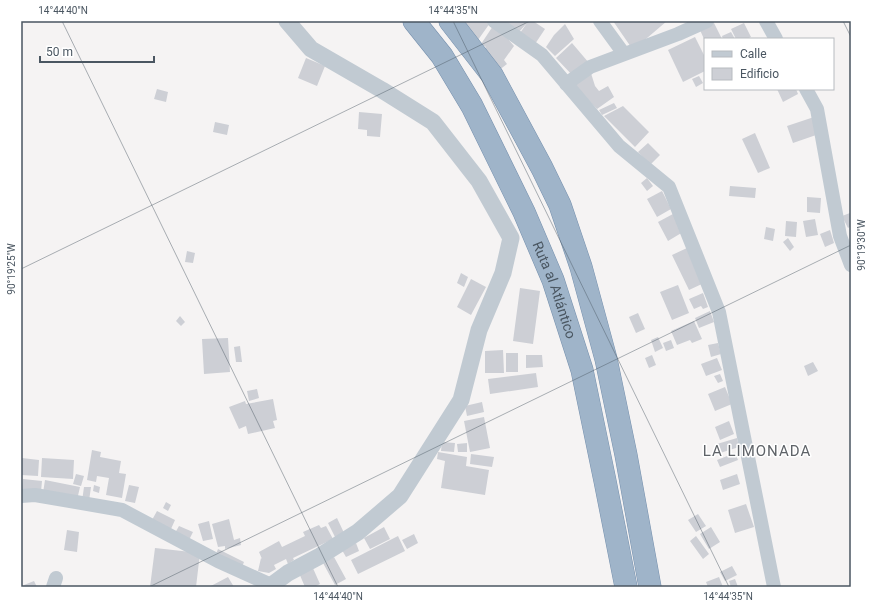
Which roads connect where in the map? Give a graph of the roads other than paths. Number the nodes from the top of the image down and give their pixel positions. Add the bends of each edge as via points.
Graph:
1 (287, 21) edge
2 (414, 21) edge
3 (450, 21) edge
4 (494, 21) edge
5 (600, 21) edge
6 (708, 21) edge
7 (766, 21) edge
8 (775, 38) edge
9 (624, 54) junction
10 (566, 84) junction
11 (807, 90) edge
12 (851, 265) edge
13 (21, 496) edge
14 (270, 586) edge
15 (626, 587) edge
16 (650, 587) edge
17 (774, 587) edge

1 - 14 street via 311,50 433,122 478,181 511,238 503,273 479,330 462,400 400,496 358,532
2 - 15 highway, Ruta al Atlántico via 442,56 472,106 554,280 582,370
3 - 16 highway, Ruta al Atlántico via 492,75 560,204 606,359
4 - 10 street via 542,55
5 - 9 street
6 - 9 street
7 - 8 street
9 - 10 street via 590,67
10 - 17 street via 619,146 669,187 719,312
11 - 12 street via 817,109 840,236
13 - 14 street via 35,495 122,510

